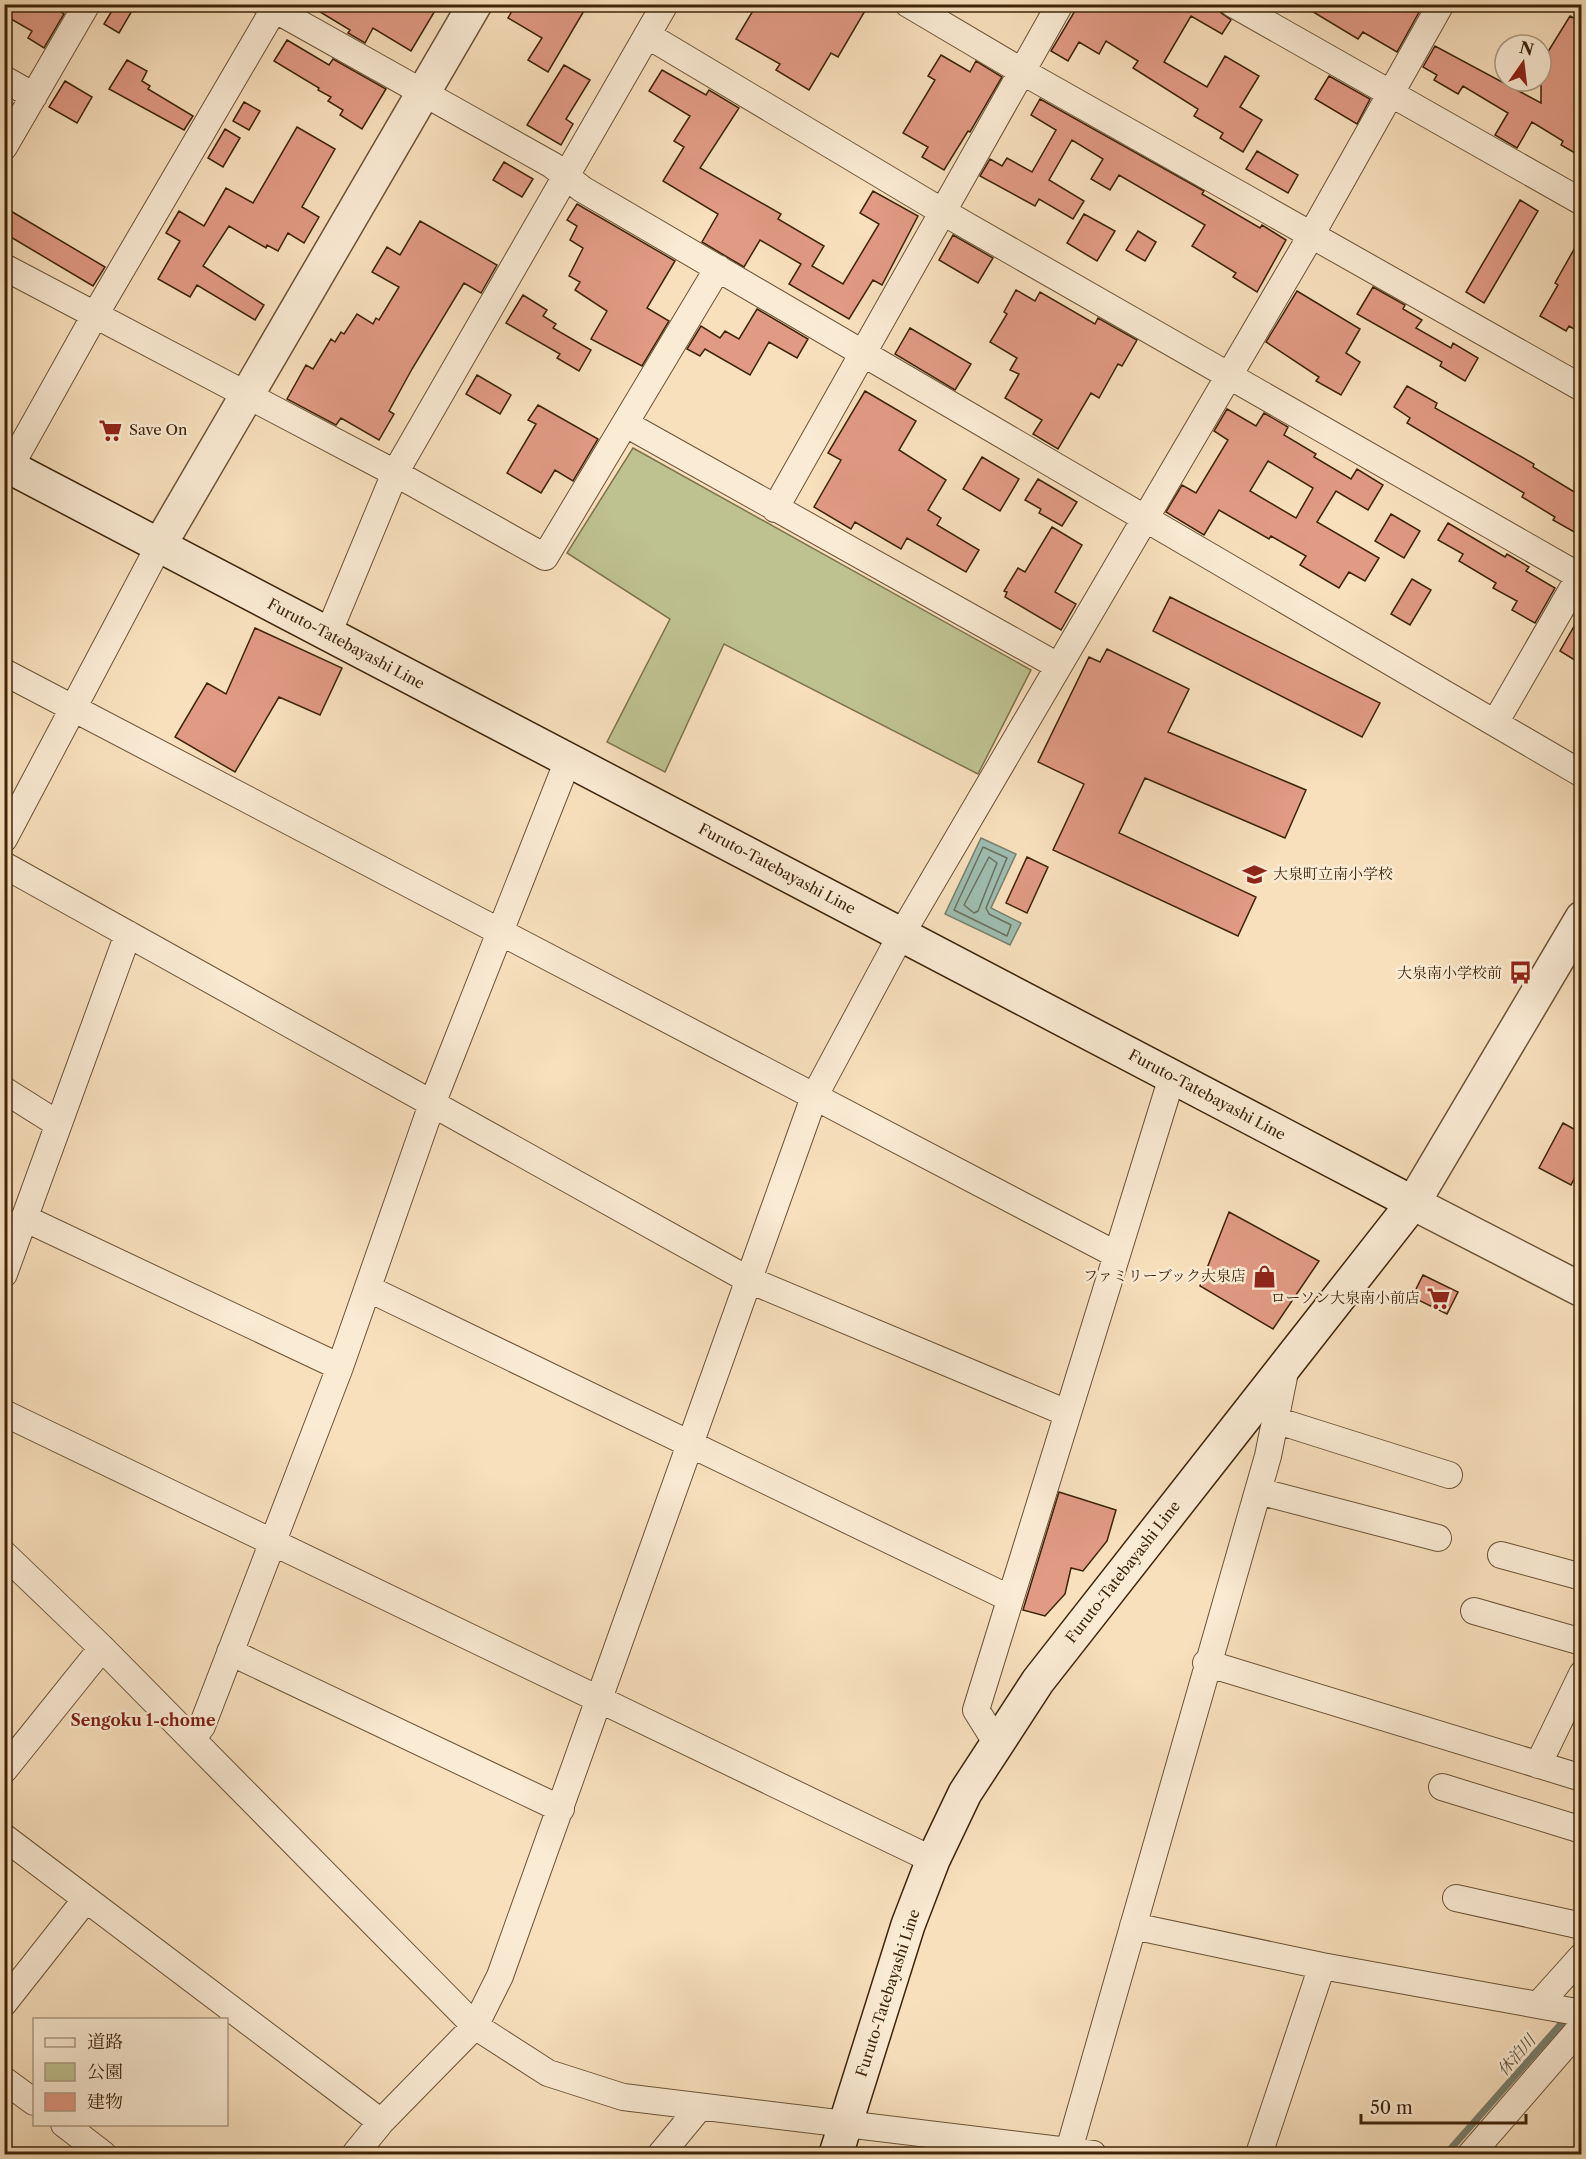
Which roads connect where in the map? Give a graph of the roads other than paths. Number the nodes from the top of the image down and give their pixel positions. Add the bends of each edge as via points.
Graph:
1 (87, 4) edge
2 (475, 4) edge
3 (665, 4) edge
4 (908, 4) edge
5 (1060, 4) edge
6 (1233, 4) edge
7 (1441, 4) edge
8 (272, 6) edge
9 (647, 35) junction
10 (1023, 72) junction
11 (4, 79) edge
12 (1390, 93) junction
13 (423, 94) junction
14 (34, 96) junction
15 (4, 147) edge
16 (566, 176) junction
17 (1581, 202) edge
18 (943, 212) junction
19 (1312, 234) junction
20 (4, 267) edge
21 (718, 268) junction
22 (95, 315) junction
23 (864, 355) junction
24 (1230, 375) junction
25 (1581, 388) edge
26 (247, 395) junction
27 (626, 424) junction
28 (7, 466) edge
29 (395, 472) junction
30 (775, 509) junction
31 (1146, 520) junction
32 (159, 546) junction
33 (1580, 574) edge
34 (328, 634) junction
35 (1058, 666) junction
36 (4, 672) edge
37 (75, 709) junction
38 (1495, 723) junction
39 (568, 760) junction
40 (1581, 774) edge
41 (4, 839) edge
42 (4, 865) edge
43 (1581, 918) edge
44 (500, 930) junction
45 (128, 934) junction
46 (902, 935) junction
47 (1172, 1077) junction
48 (4, 1090) edge
49 (814, 1097) junction
50 (432, 1104) junction
51 (58, 1124) junction
52 (1413, 1203) junction
53 (24, 1218) junction
54 (1117, 1255) junction
55 (4, 1274) edge
56 (749, 1280) junction
57 (369, 1289) junction
58 (1581, 1290) edge
59 (1287, 1361) junction
60 (340, 1367) junction
61 (4, 1413) edge
62 (1067, 1413) junction
63 (1275, 1420) junction
64 (691, 1444) junction
65 (1449, 1475) dead end
66 (1258, 1491) junction
67 (1438, 1538) dead end
68 (273, 1541) junction
69 (4, 1554) edge
70 (1501, 1555) dead end
71 (1581, 1577) edge
72 (1009, 1598) junction
73 (1474, 1611) dead end
74 (1581, 1642) edge
75 (102, 1648) junction
76 (230, 1652) junction
77 (1206, 1663) junction
78 (1581, 1674) edge
79 (600, 1698) junction
80 (192, 1739) junction
81 (996, 1742) junction
82 (1538, 1765) junction
83 (4, 1770) edge
84 (1581, 1778) edge
85 (1442, 1787) dead end
86 (561, 1809) junction
87 (1581, 1830) edge
88 (4, 1837) edge
89 (933, 1860) junction
90 (1456, 1898) dead end
91 (86, 1899) junction
92 (1133, 1926) junction
93 (1581, 1926) edge
94 (1581, 1956) edge
95 (1322, 1966) junction
96 (4, 2003) edge
97 (1547, 2006) junction
98 (1581, 2013) edge
99 (475, 2026) junction
100 (1581, 2026) edge
101 (4, 2080) edge
102 (33, 2102) edge
103 (699, 2108) junction
104 (381, 2122) junction
105 (67, 2126) edge
106 (841, 2140) edge
107 (1081, 2152) edge
108 (103, 2154) edge
109 (355, 2154) edge
110 (661, 2154) edge
111 (1259, 2154) edge
112 (1471, 2154) edge

1 - 14 street
2 - 13 main road
3 - 9 street
4 - 10 street
5 - 10 street
6 - 12 street
7 - 12 street
8 - 13 street
8 - 22 street
9 - 16 street
9 - 18 street
10 - 18 street
10 - 19 street
11 - 14 street
12 - 17 street
12 - 19 street
13 - 16 street
13 - 26 main road
14 - 15 street
16 - 21 street
16 - 29 street
18 - 23 street
18 - 24 street
19 - 24 street
19 - 25 street
20 - 22 street
21 - 23 street
21 - 27 street
22 - 26 street
22 - 28 street
23 - 30 street
23 - 31 street
24 - 31 street
24 - 33 street
26 - 29 street
26 - 32 main road
27 - 29 street via 545,557
27 - 30 street
28 - 32 main road, Furuto-Tatebayashi Line
29 - 34 street
30 - 35 street
31 - 35 street
31 - 38 street
32 - 34 main road, Furuto-Tatebayashi Line
32 - 37 street
33 - 38 street
34 - 39 main road, Furuto-Tatebayashi Line
35 - 46 street
36 - 37 street
37 - 41 street
37 - 44 street
38 - 40 street
39 - 44 street
39 - 46 main road, Furuto-Tatebayashi Line
42 - 45 street
43 - 52 main road
44 - 49 street
44 - 50 street
45 - 50 street
45 - 51 street
46 - 47 main road, Furuto-Tatebayashi Line
46 - 49 street
47 - 52 main road, Furuto-Tatebayashi Line
47 - 54 street
48 - 51 street
49 - 54 street
49 - 56 street
50 - 56 street
50 - 57 street
51 - 53 street
52 - 58 main road
52 - 59 main road, Furuto-Tatebayashi Line
53 - 55 street
53 - 60 street
54 - 62 street
56 - 62 street
56 - 64 street
57 - 60 street
57 - 64 street
59 - 63 street
59 - 81 main road, Furuto-Tatebayashi Line via 1038,1681
60 - 68 street
61 - 68 street
62 - 72 street
63 - 65 street
63 - 66 street
64 - 72 street
64 - 79 street
66 - 67 street
66 - 77 street
68 - 76 street
68 - 79 street
69 - 75 street
70 - 71 street
72 - 81 street via 976,1710
73 - 74 street
75 - 80 street
75 - 83 street
76 - 80 street via 202,1726
76 - 86 street
77 - 82 street
77 - 92 street
78 - 82 street
79 - 86 street
79 - 89 street
80 - 99 street
81 - 89 main road, Furuto-Tatebayashi Line via 965,1793
82 - 84 street
85 - 87 street
86 - 99 street via 500,1976
88 - 91 street
89 - 106 main road, Furuto-Tatebayashi Line via 908,1925
90 - 93 street
91 - 96 street
91 - 104 street
92 - 95 street
92 - 107 street
94 - 97 street
95 - 97 street
95 - 111 street
97 - 98 street
99 - 103 street via 548,2073 623,2097
99 - 104 street
100 - 112 street
101 - 102 street
103 - 106 street
103 - 110 street
104 - 109 street
105 - 108 street
106 - 107 street

